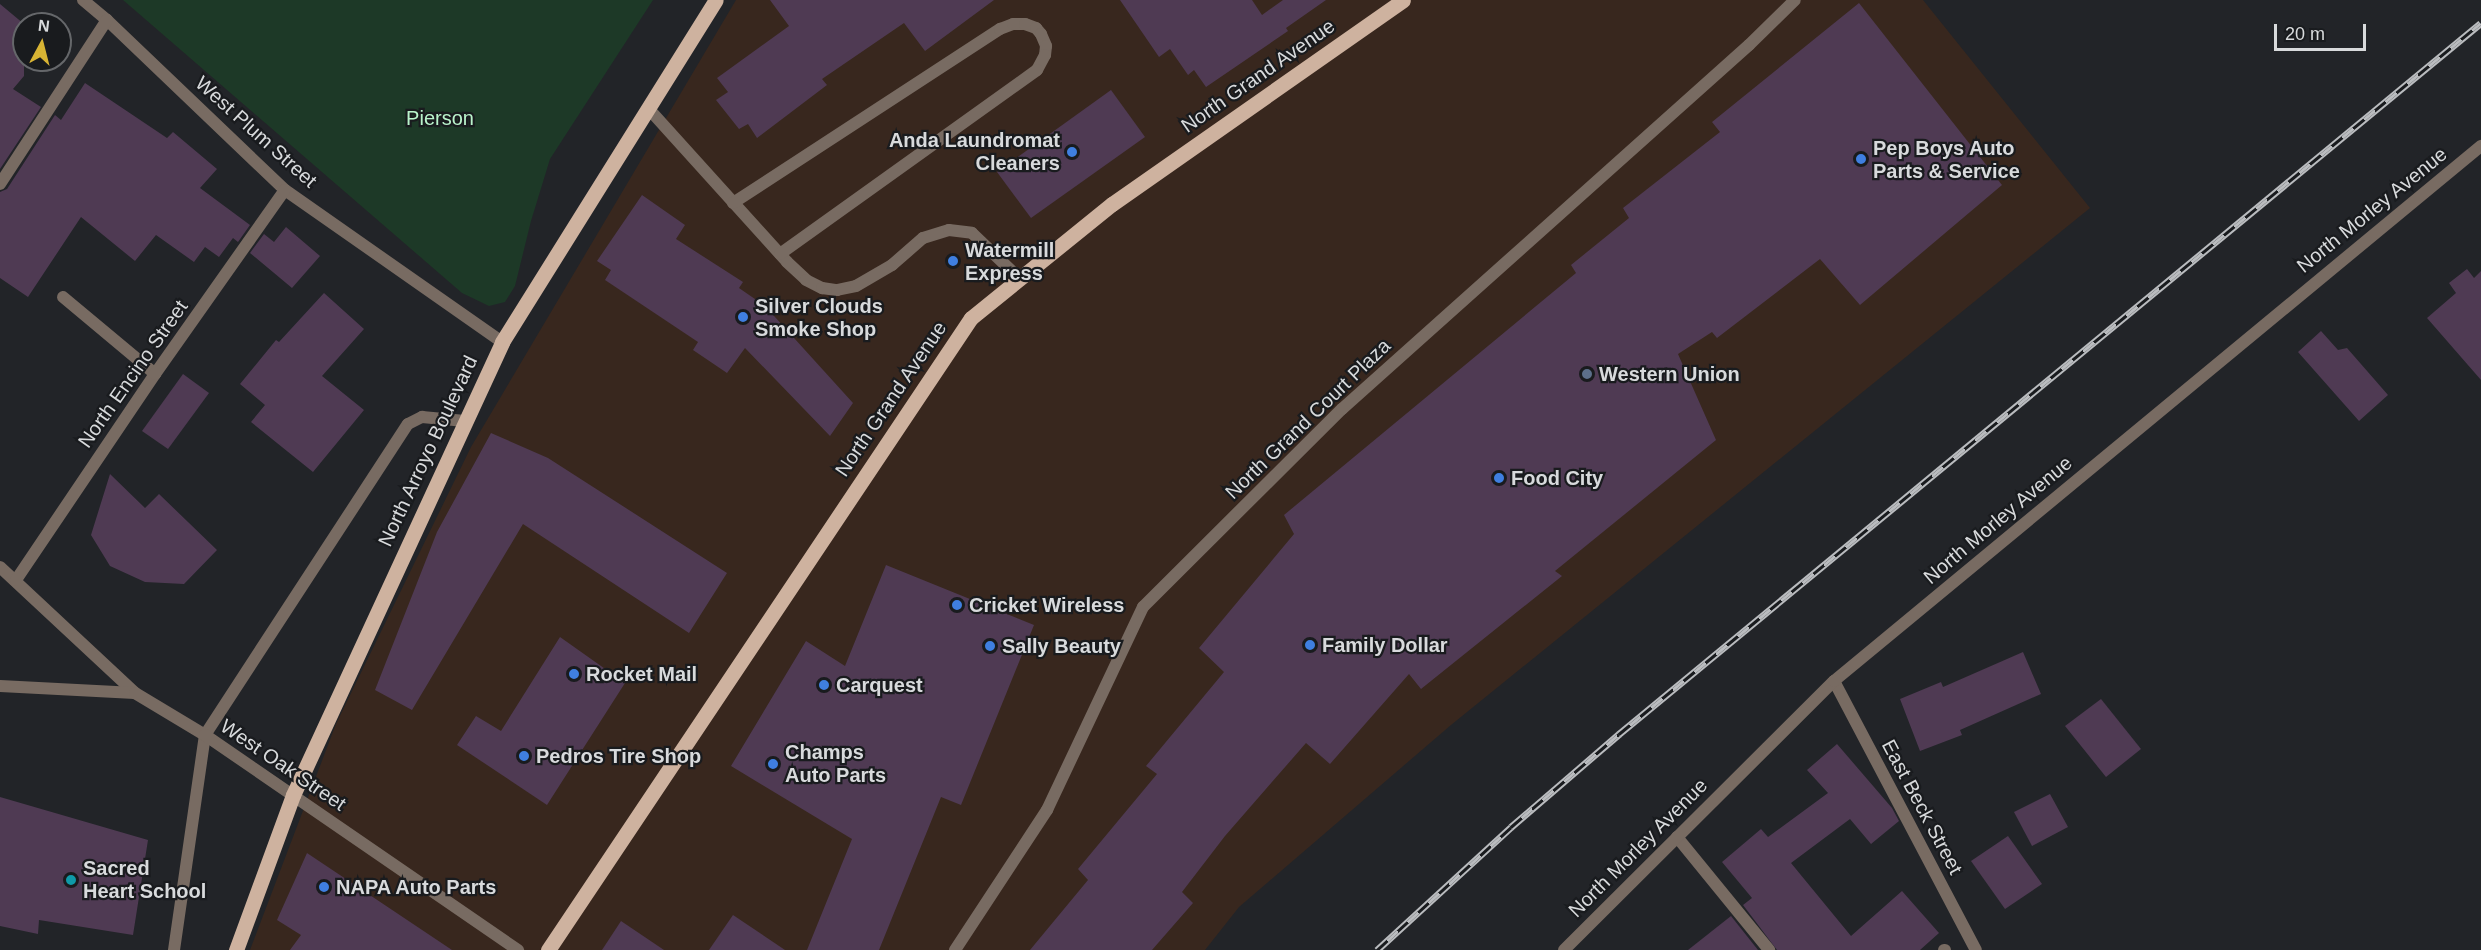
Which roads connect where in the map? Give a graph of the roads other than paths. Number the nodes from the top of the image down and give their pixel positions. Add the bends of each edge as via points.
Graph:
1 (83, 0) edge
2 (716, 0) edge
3 (1403, 0) edge
4 (1795, 0) edge
5 (107, 20) junction
6 (648, 108) junction
7 (2481, 146) edge
8 (0, 184) edge
9 (285, 190) junction
10 (734, 203) junction
11 (780, 254) junction
12 (1020, 279) junction
13 (63, 297) dead end
14 (502, 342) junction
15 (155, 374) junction
16 (465, 421) junction
17 (0, 567) edge
18 (16, 580) junction
19 (1834, 681) junction
20 (0, 686) edge
21 (135, 693) junction
22 (204, 735) junction
23 (293, 795) junction
24 (1677, 837) junction
25 (174, 950) edge
26 (236, 950) edge
27 (518, 950) edge
28 (548, 950) edge
29 (955, 950) edge
30 (1564, 950) edge
31 (1769, 950) edge
32 (1976, 950) edge

1 - 5 street, West Plum Street
2 - 6 main road, North Arroyo Boulevard
3 - 12 main road, North Grand Avenue via 1113,204
4 - 29 street, North Grand Court Plaza via 1342,409 1143,607 1047,810
5 - 8 street
5 - 9 street, West Plum Street
6 - 10 street
6 - 14 main road, North Arroyo Boulevard
7 - 19 street, North Morley Avenue
9 - 14 street, West Plum Street
9 - 15 street, North Encino Street
10 - 11 street
10 - 11 street via 1000,29 1013,24 1036,28 1046,46 1037,70
11 - 12 street via 806,280 837,290 856,286 892,265 923,238 949,230 972,233
12 - 28 main road, North Grand Avenue via 971,318
13 - 15 street
14 - 16 main road, North Arroyo Boulevard
15 - 18 street, North Encino Street
16 - 22 street via 422,417 408,424
16 - 23 main road, North Arroyo Boulevard
17 - 18 street
18 - 21 street
19 - 24 street, North Morley Avenue
19 - 32 street, East Beck Street
20 - 21 street, West Oak Street
21 - 22 street, West Oak Street
22 - 23 street, West Oak Street
22 - 25 street
23 - 26 main road, North Arroyo Boulevard
23 - 27 street, West Oak Street
24 - 30 street, North Morley Avenue
24 - 31 street

